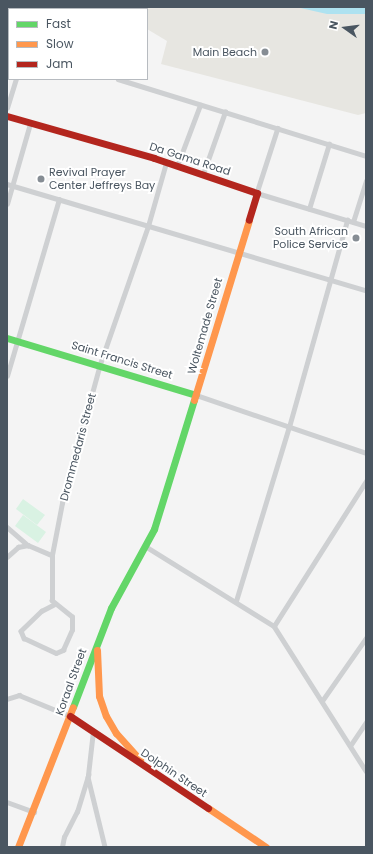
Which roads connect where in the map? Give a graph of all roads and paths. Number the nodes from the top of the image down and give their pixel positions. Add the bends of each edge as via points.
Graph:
1 (16, 80) edge
2 (121, 80) edge
3 (200, 105) junction
4 (7, 108) edge
5 (225, 112) junction
6 (7, 116) edge
7 (30, 124) junction
8 (278, 128) junction
9 (329, 144) junction
10 (366, 156) edge
11 (166, 163) junction
12 (177, 166) junction
13 (203, 174) junction
14 (366, 181) edge
15 (7, 184) edge
16 (12, 185) junction
17 (257, 193) junction
18 (60, 199) junction
19 (7, 204) edge
20 (310, 209) junction
21 (347, 220) junction
22 (353, 222) junction
23 (148, 226) junction
24 (366, 226) edge
25 (238, 253) junction
26 (330, 280) junction
27 (366, 290) edge
28 (7, 338) edge
29 (18, 341) junction
30 (100, 364) junction
31 (7, 376) edge
32 (196, 395) junction
33 (290, 427) junction
34 (366, 453) edge
35 (366, 481) edge
36 (7, 527) edge
37 (154, 529) joint
38 (28, 545) junction
39 (144, 546) junction
40 (8, 554) edge
41 (52, 555) junction
42 (236, 601) junction
43 (54, 605) junction
44 (274, 626) junction
45 (366, 638) edge
46 (97, 642) junction
47 (7, 699) edge
48 (322, 701) junction
49 (70, 716) junction
50 (366, 722) edge
51 (93, 732) junction
52 (350, 746) junction
53 (147, 768) junction
54 (366, 771) edge
55 (88, 775) junction
56 (7, 802) edge
57 (34, 812) junction
58 (18, 847) edge
59 (62, 847) edge
60 (105, 847) edge
61 (266, 847) edge

1 - 4 street
2 - 3 street
3 - 5 street
3 - 12 street
5 - 8 street
5 - 13 street
6 - 7 street, Da Gama Road
7 - 11 street, Da Gama Road
7 - 16 street
8 - 9 street
8 - 17 street, Woltemade Street
9 - 10 street
9 - 20 street
11 - 12 street, Da Gama Road
11 - 23 street, Drommedaris Street
12 - 13 street, Da Gama Road
13 - 17 street, Da Gama Road
14 - 22 street
15 - 16 street
16 - 18 street
16 - 19 street
17 - 20 street, Da Gama Road
17 - 25 street, Woltemade Street
18 - 23 street
18 - 29 street
20 - 21 street, Da Gama Road
21 - 22 street, Da Gama Road
21 - 26 street
22 - 24 street, Da Gama Road
23 - 25 street
23 - 30 street, Drommedaris Street
25 - 26 street
25 - 32 street, Woltemade Street
26 - 27 street
26 - 33 street
28 - 29 street, Saint Francis Street
29 - 30 street, Saint Francis Street
29 - 31 street
30 - 32 street, Saint Francis Street
30 - 41 street, Drommedaris Street via 62,503
32 - 33 street, Saint Francis Street
32 - 37 street, Woltemade Street
33 - 34 street, Saint Francis Street
33 - 42 street
35 - 44 street
36 - 38 street
37 - 39 street, Koraal Street
38 - 40 street via 18,547
38 - 41 street
39 - 42 street
39 - 46 street, Koraal Street via 111,608
41 - 43 street, Drommedaris Street
42 - 44 street
43 - 43 street via 72,617 72,630 63,650 56,653 24,638 21,631 42,611
44 - 48 street
45 - 48 street
46 - 49 street, Koraal Street
46 - 53 street via 99,696 106,716 116,733
47 - 49 street via 19,695
48 - 52 street
49 - 51 street, Dolphin Street
49 - 57 street, Koraal Street
50 - 52 street
51 - 53 street, Dolphin Street
51 - 55 street
52 - 54 street
53 - 61 street, Dolphin Street
55 - 59 street via 77,812 64,837
55 - 60 street
56 - 57 street
57 - 58 street, Koraal Street

